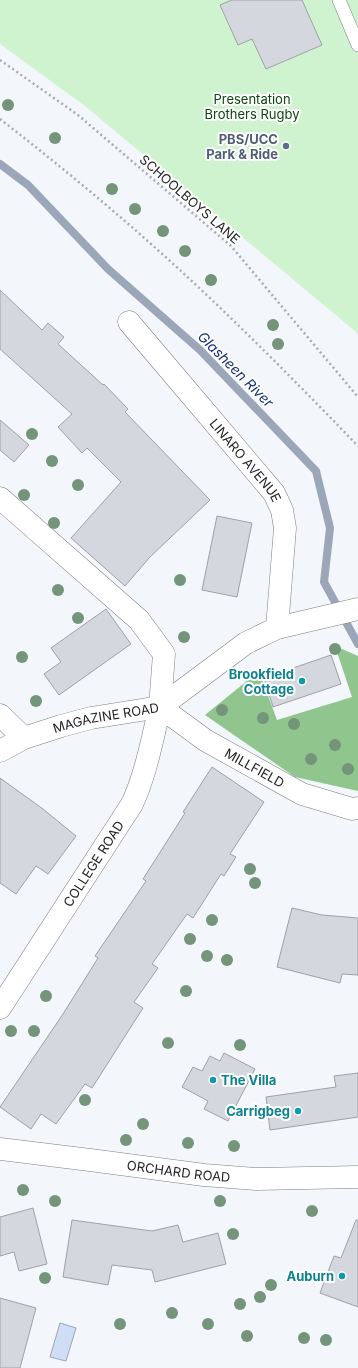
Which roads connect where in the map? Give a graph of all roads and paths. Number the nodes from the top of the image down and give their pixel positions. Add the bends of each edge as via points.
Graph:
1 (339, 0) edge
2 (358, 45) edge
3 (0, 60) edge
4 (0, 119) edge
5 (128, 322) dead end
6 (358, 397) edge
7 (358, 446) edge
8 (0, 498) edge
9 (354, 609) edge
10 (277, 628) junction
11 (160, 707) junction
12 (0, 715) edge
13 (24, 738) junction
14 (0, 751) edge
15 (358, 808) edge
16 (0, 1008) edge
17 (0, 1149) edge
18 (358, 1177) edge

1 - 2 lane
3 - 6 path, SCHOOLBOYS LANE via 78,115 231,246
4 - 7 path via 70,174 170,261 307,393
5 - 10 street, LINARO AVENUE via 274,493 282,510 286,528
8 - 11 street, COLLEGE ROAD via 139,620 164,654
9 - 10 street, MAGAZINE ROAD
10 - 11 street, MAGAZINE ROAD via 246,643
11 - 13 street, MAGAZINE ROAD via 91,718
11 - 15 street, MILLFIELD via 205,740 302,794 352,809
11 - 16 street, COLLEGE ROAD via 144,770 132,804
12 - 13 street
13 - 14 street, MAGAZINE ROAD
17 - 18 street, ORCHARD ROAD via 211,1176 256,1179

